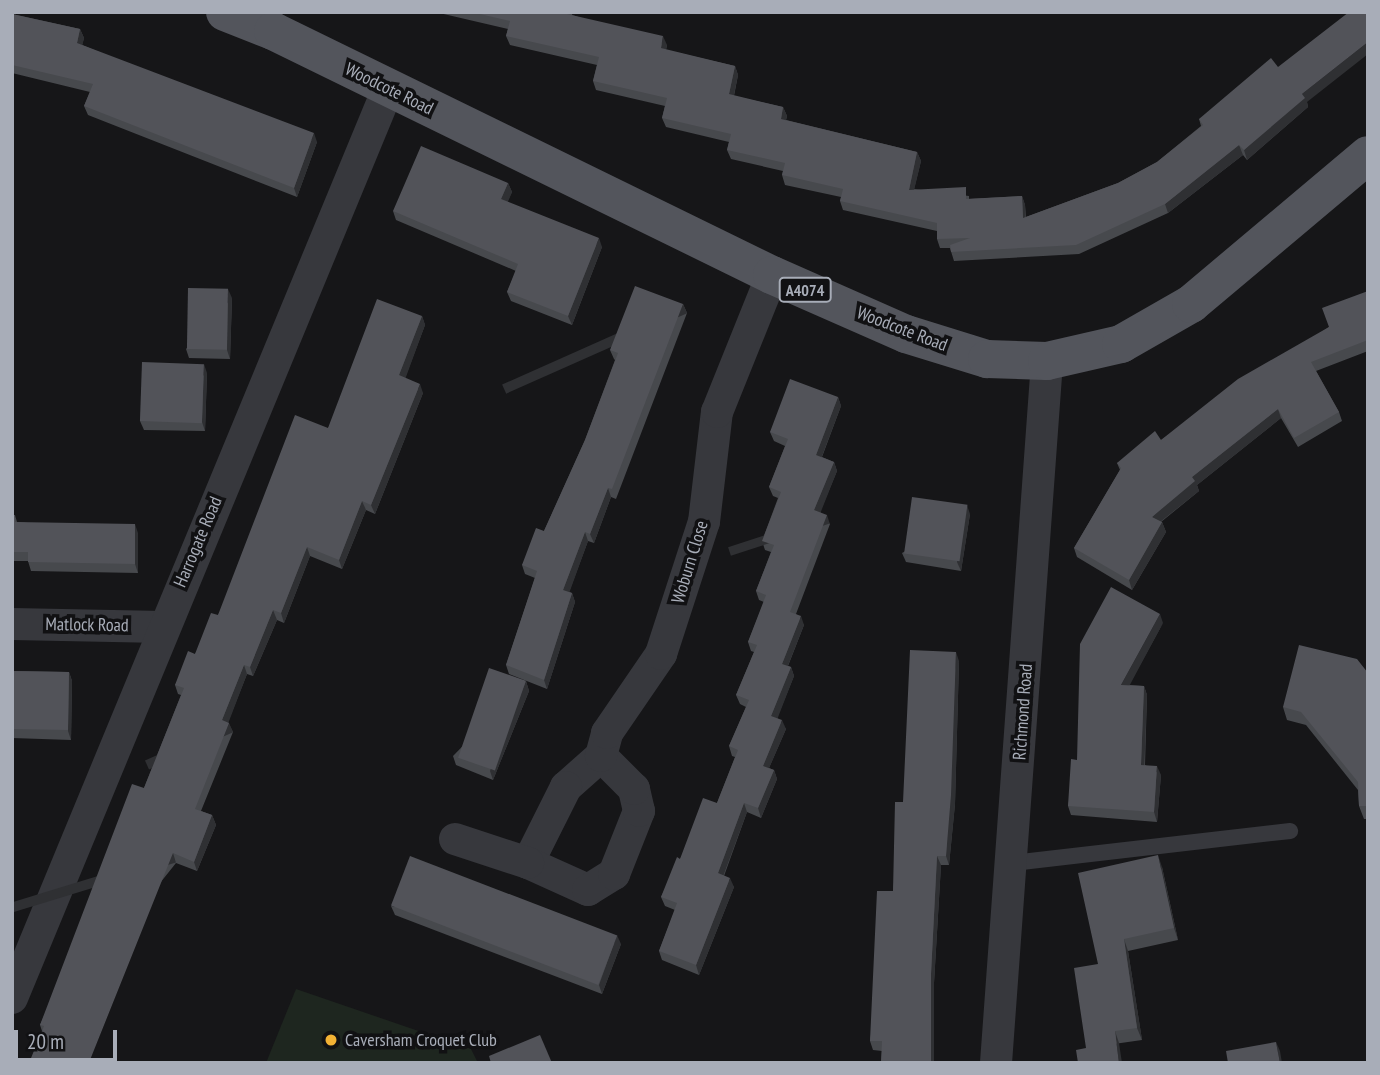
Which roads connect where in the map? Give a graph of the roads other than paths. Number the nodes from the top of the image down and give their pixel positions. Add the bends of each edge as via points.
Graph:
1 (225, 12) edge
2 (388, 89) junction
3 (1365, 165) edge
4 (772, 275) junction
5 (1047, 361) junction
6 (12, 624) edge
7 (163, 627) junction
8 (601, 756) junction
9 (1290, 831) dead end
10 (455, 839) dead end
11 (528, 863) junction
12 (1013, 863) junction
13 (12, 998) edge
14 (996, 1063) edge

1 - 2 main road, Woodcote Road / A4074
2 - 4 main road, Woodcote Road / A4074
2 - 7 street, Harrogate Road
3 - 5 main road, Woodcote Road / A4074 via 1191,304 1121,344
4 - 5 main road, Woodcote Road / A4074 via 906,334 975,356
4 - 8 street, Woburn Close via 718,412 705,522 661,654 607,733
5 - 12 street, Richmond Road
6 - 7 street, Matlock Road
7 - 13 street, Harrogate Road
8 - 11 street, Woburn Close via 566,786
8 - 11 street via 634,789 639,811 614,874 589,890
9 - 12 lane
10 - 11 street
12 - 14 street, Richmond Road

